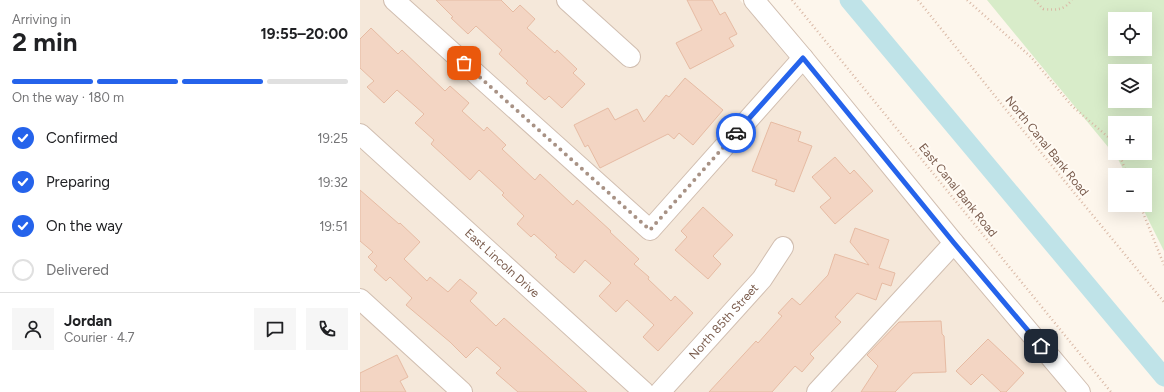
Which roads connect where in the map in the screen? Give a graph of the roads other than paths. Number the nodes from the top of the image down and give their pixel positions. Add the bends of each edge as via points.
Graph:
1 (394, 0) edge
2 (567, 0) edge
3 (754, 0) edge
4 (630, 57) dead end
5 (803, 58) junction
6 (360, 134) edge
7 (954, 243) junction
8 (783, 247) dead end
9 (360, 299) edge
10 (462, 392) edge
11 (644, 392) edge
12 (660, 392) edge
13 (817, 392) edge
14 (1080, 392) edge

1 - 5 street via 650,230
2 - 4 street
3 - 5 street
5 - 7 street
6 - 11 street, East Lincoln Drive
7 - 13 street
7 - 14 street
8 - 12 street, North 85th Street via 762,279
9 - 10 street

